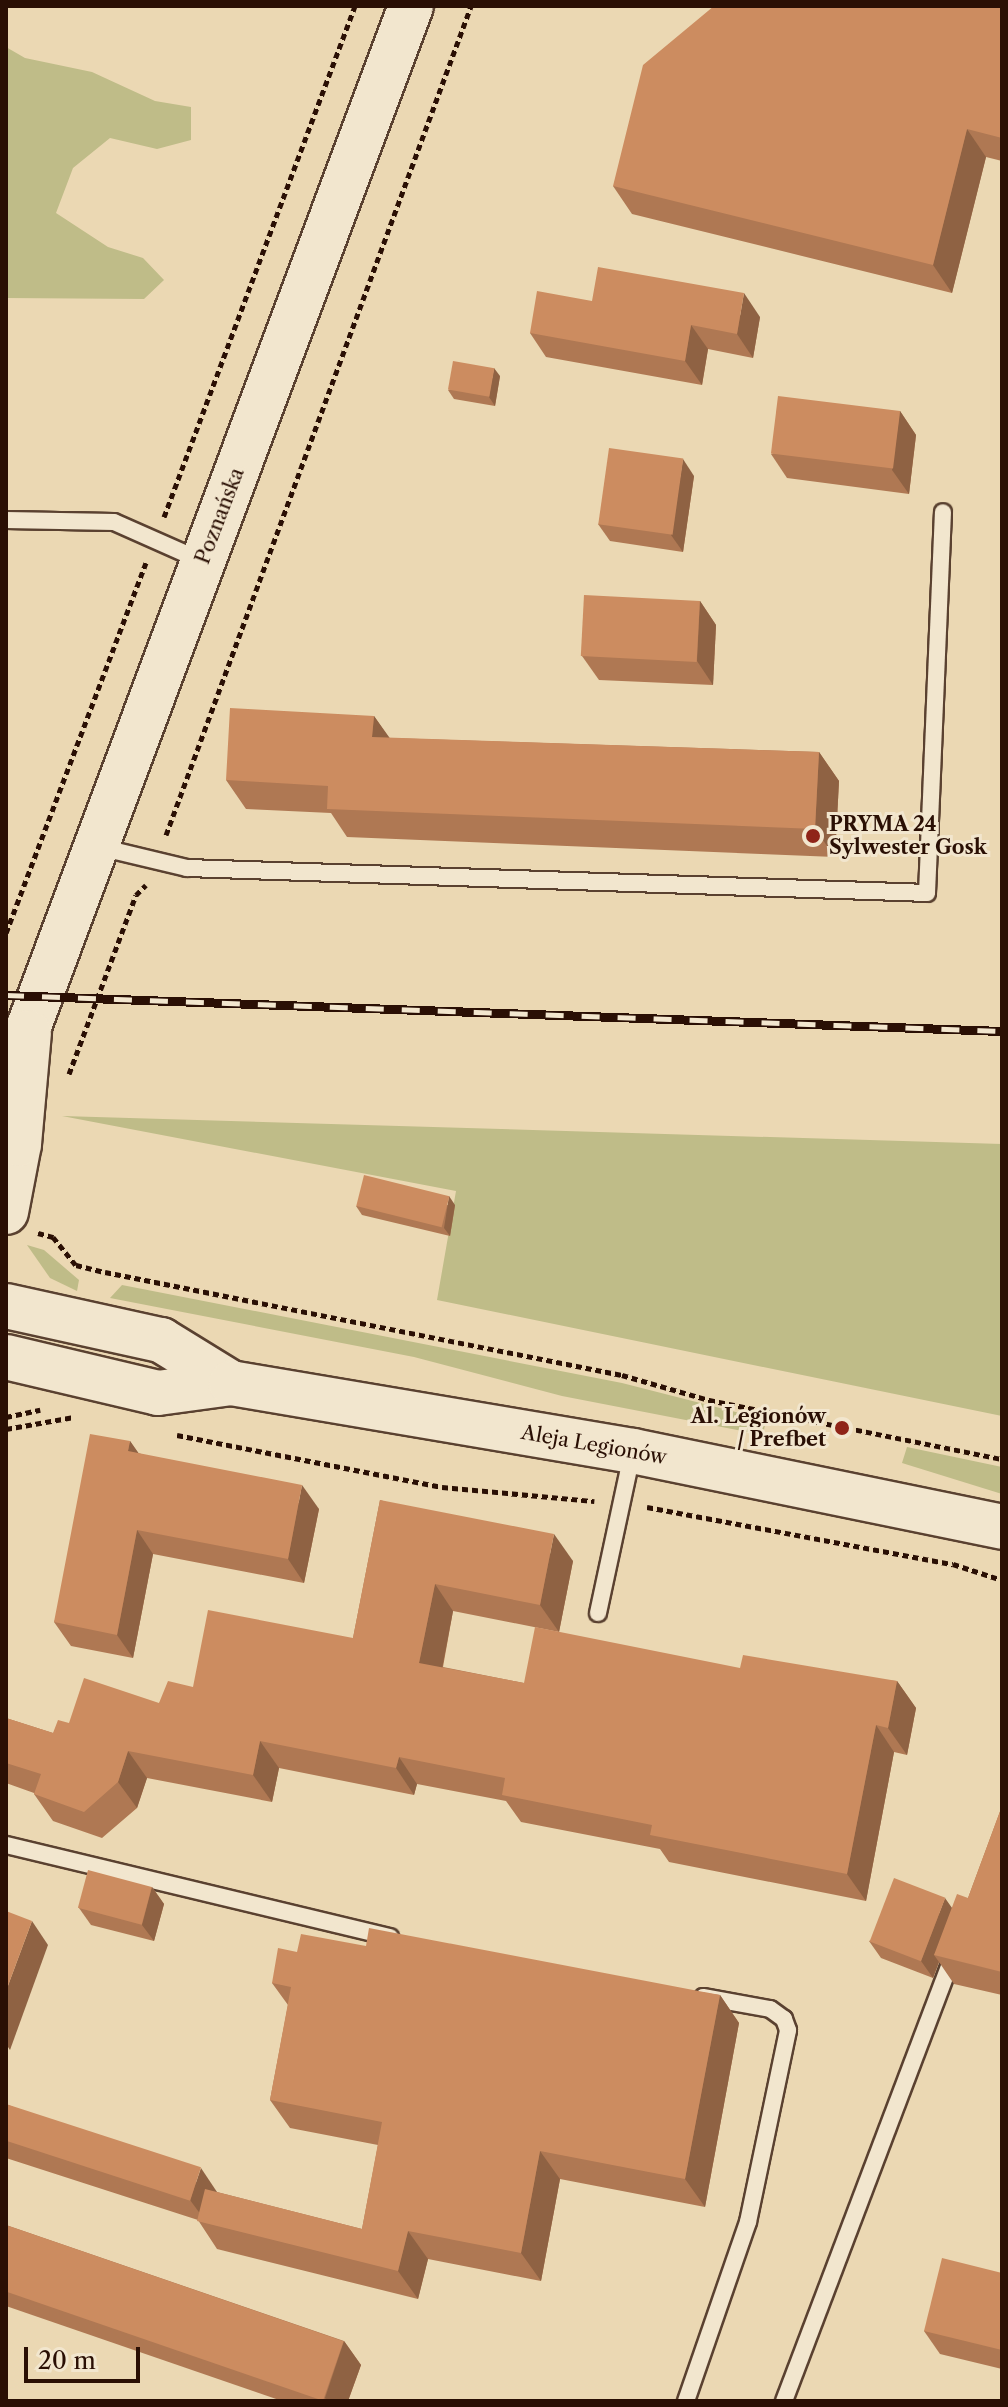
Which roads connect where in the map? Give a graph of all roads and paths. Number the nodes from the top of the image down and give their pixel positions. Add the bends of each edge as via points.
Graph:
1 (355, 6) edge
2 (411, 6) edge
3 (471, 6) edge
4 (943, 512) dead end
5 (6, 520) edge
6 (155, 539) junction
7 (203, 562) junction
8 (94, 846) junction
9 (155, 862) junction
10 (6, 933) edge
11 (29, 1026) junction
12 (6, 1066) edge
13 (68, 1077) dead end
14 (16, 1221) edge
15 (6, 1306) edge
16 (6, 1357) edge
17 (231, 1383) junction
18 (90, 1418) dead end
19 (6, 1429) edge
20 (171, 1434) dead end
21 (633, 1451) junction
22 (1002, 1459) edge
23 (619, 1504) junction
24 (1002, 1527) edge
25 (1002, 1580) edge
26 (598, 1613) dead end
27 (6, 1845) edge
28 (963, 1930) edge
29 (416, 1943) edge
30 (678, 1992) edge
31 (686, 2401) edge
32 (784, 2401) edge

1 - 6 path
2 - 7 main road, Poznańska
3 - 9 path
4 - 9 lane via 927,893 187,868
5 - 6 lane via 114,522
6 - 7 lane
6 - 10 path
7 - 8 main road, Poznańska
8 - 9 lane
8 - 11 main road, Poznańska
9 - 13 path via 136,895
11 - 12 main road, Poznańska
11 - 14 main road, Poznańska
14 - 22 path via 53,1237 76,1265
15 - 17 main road, Aleja Legionów via 161,1340
16 - 17 main road, Aleja Legionów via 158,1393
17 - 21 main road, Aleja Legionów
18 - 19 path
20 - 23 path via 442,1487
21 - 23 lane
21 - 24 main road, Aleja Legionów
23 - 25 path via 712,1516 953,1564
23 - 26 lane
27 - 29 lane
28 - 32 lane
30 - 31 lane via 770,2009 784,2019 788,2030 748,2222

